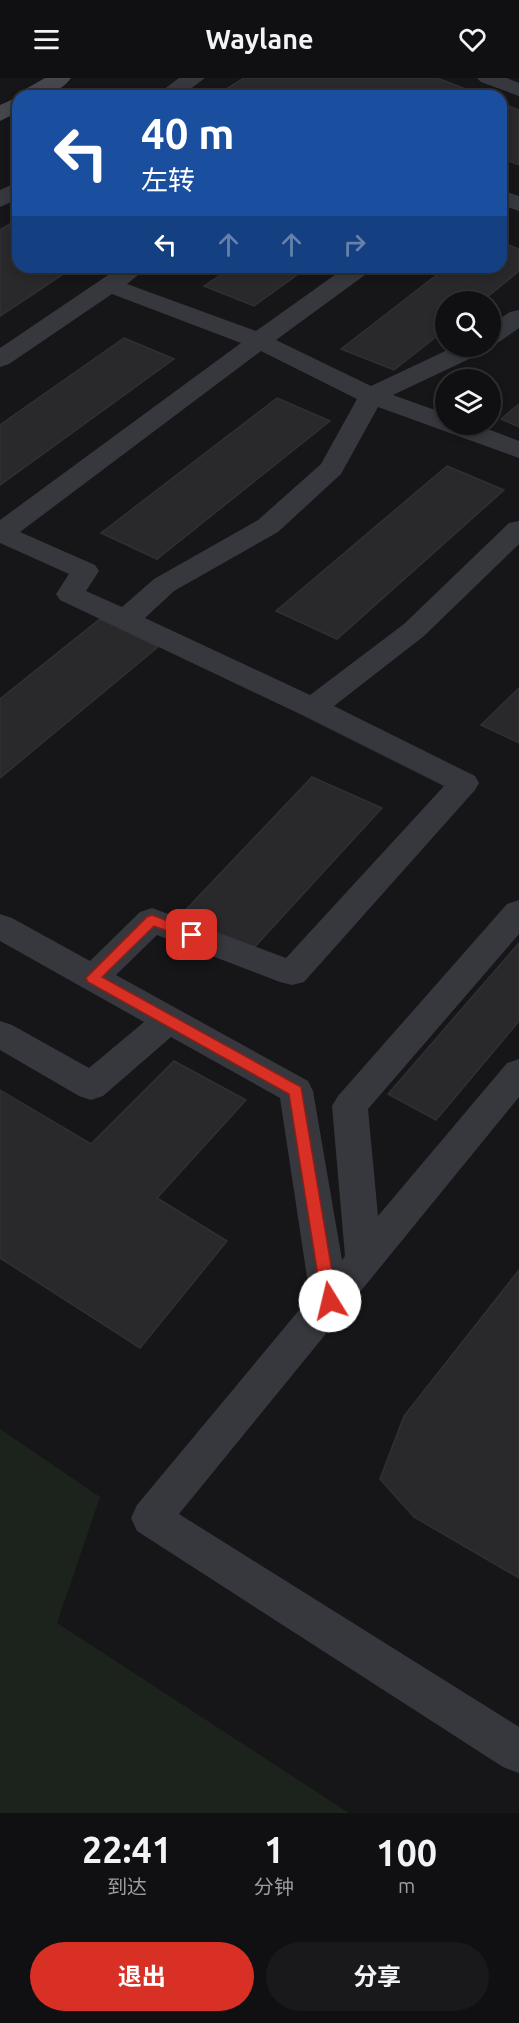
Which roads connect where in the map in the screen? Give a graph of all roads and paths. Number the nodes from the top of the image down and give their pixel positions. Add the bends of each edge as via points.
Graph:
1 (60, 78) edge
2 (194, 78) edge
3 (488, 78) edge
4 (40, 90) edge
5 (175, 90) edge
6 (519, 90) edge
7 (127, 273) edge
8 (353, 273) edge
9 (109, 285) junction
10 (519, 317) edge
11 (501, 329) edge
12 (259, 341) junction
13 (454, 357) edge
14 (0, 359) edge
15 (371, 396) junction
16 (435, 419) edge
17 (479, 435) edge
18 (519, 450) edge
19 (519, 529) edge
20 (0, 533) edge
21 (125, 620) junction
22 (313, 708) junction
23 (519, 912) edge
24 (1, 928) edge
25 (93, 978) junction
26 (169, 1020) junction
27 (0, 1034) edge
28 (519, 1072) edge
29 (364, 1259) junction
30 (330, 1301) junction
31 (519, 1752) edge

1 - 4 street
2 - 5 street
3 - 6 street
7 - 9 street
8 - 12 street
9 - 12 street
9 - 14 street
10 - 11 street
12 - 15 street
12 - 20 street
13 - 15 street
15 - 16 street
15 - 21 street via 332,468 268,526 164,585
17 - 18 street
19 - 22 street via 414,630
20 - 21 street via 86,571 70,594
21 - 22 street
22 - 25 street via 464,783 292,974 152,920
23 - 29 street via 350,1106
24 - 25 street
25 - 26 street
26 - 27 street via 91,1086
26 - 30 street via 296,1091
28 - 29 street
29 - 30 street
30 - 31 street via 151,1518

